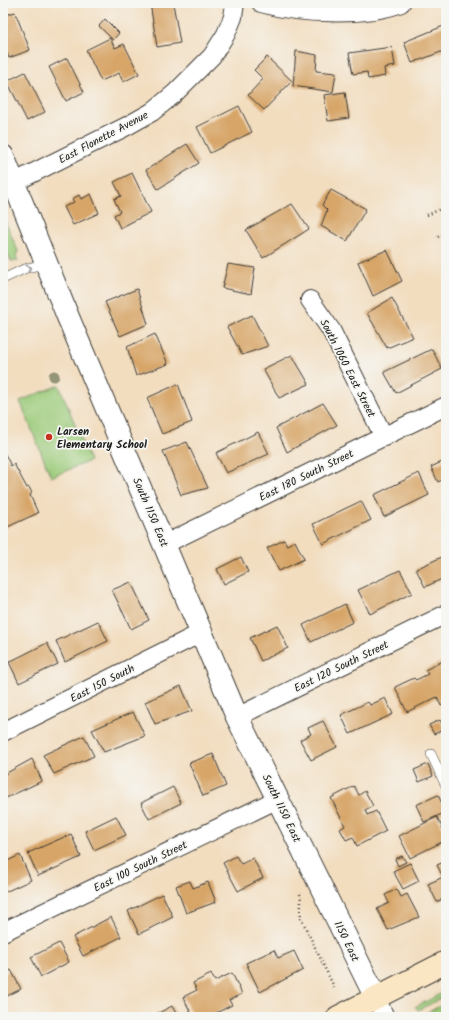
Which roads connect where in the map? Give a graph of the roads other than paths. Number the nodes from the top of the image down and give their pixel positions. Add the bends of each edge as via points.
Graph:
1 (235, 3) edge
2 (261, 3) edge
3 (401, 3) edge
4 (3, 156) edge
5 (8, 185) edge
6 (47, 263) junction
7 (3, 279) edge
8 (310, 300) dead end
9 (446, 406) edge
10 (384, 437) junction
11 (165, 544) junction
12 (446, 614) edge
13 (201, 633) junction
14 (237, 718) junction
15 (3, 732) edge
16 (431, 754) dead end
17 (446, 786) edge
18 (278, 799) junction
19 (310, 864) joint
20 (3, 932) edge
21 (446, 962) edge
22 (381, 1008) edge
23 (338, 1017) edge

1 - 5 street, East Flonette Avenue via 226,34 212,56 152,112
2 - 3 street via 293,10 351,13 390,8
4 - 5 street, South 1150 East
5 - 6 street, South 1150 East
7 -> 6 lane via 24,269
6 - 11 street, South 1150 East
8 - 10 street, South 1060 East Street via 331,330
9 - 10 street, East 180 South Street
10 - 11 street, East 180 South Street
11 - 13 street, South 1150 East
12 - 14 street, East 120 South Street
13 - 14 street, South 1150 East
13 - 15 street, East 150 South
14 - 18 street, South 1150 East
16 - 17 lane
18 - 19 street, South 1150 East
18 - 20 street, East 100 South Street
19 - 22 street, 1150 East
21 - 22 main road
22 - 23 main road

